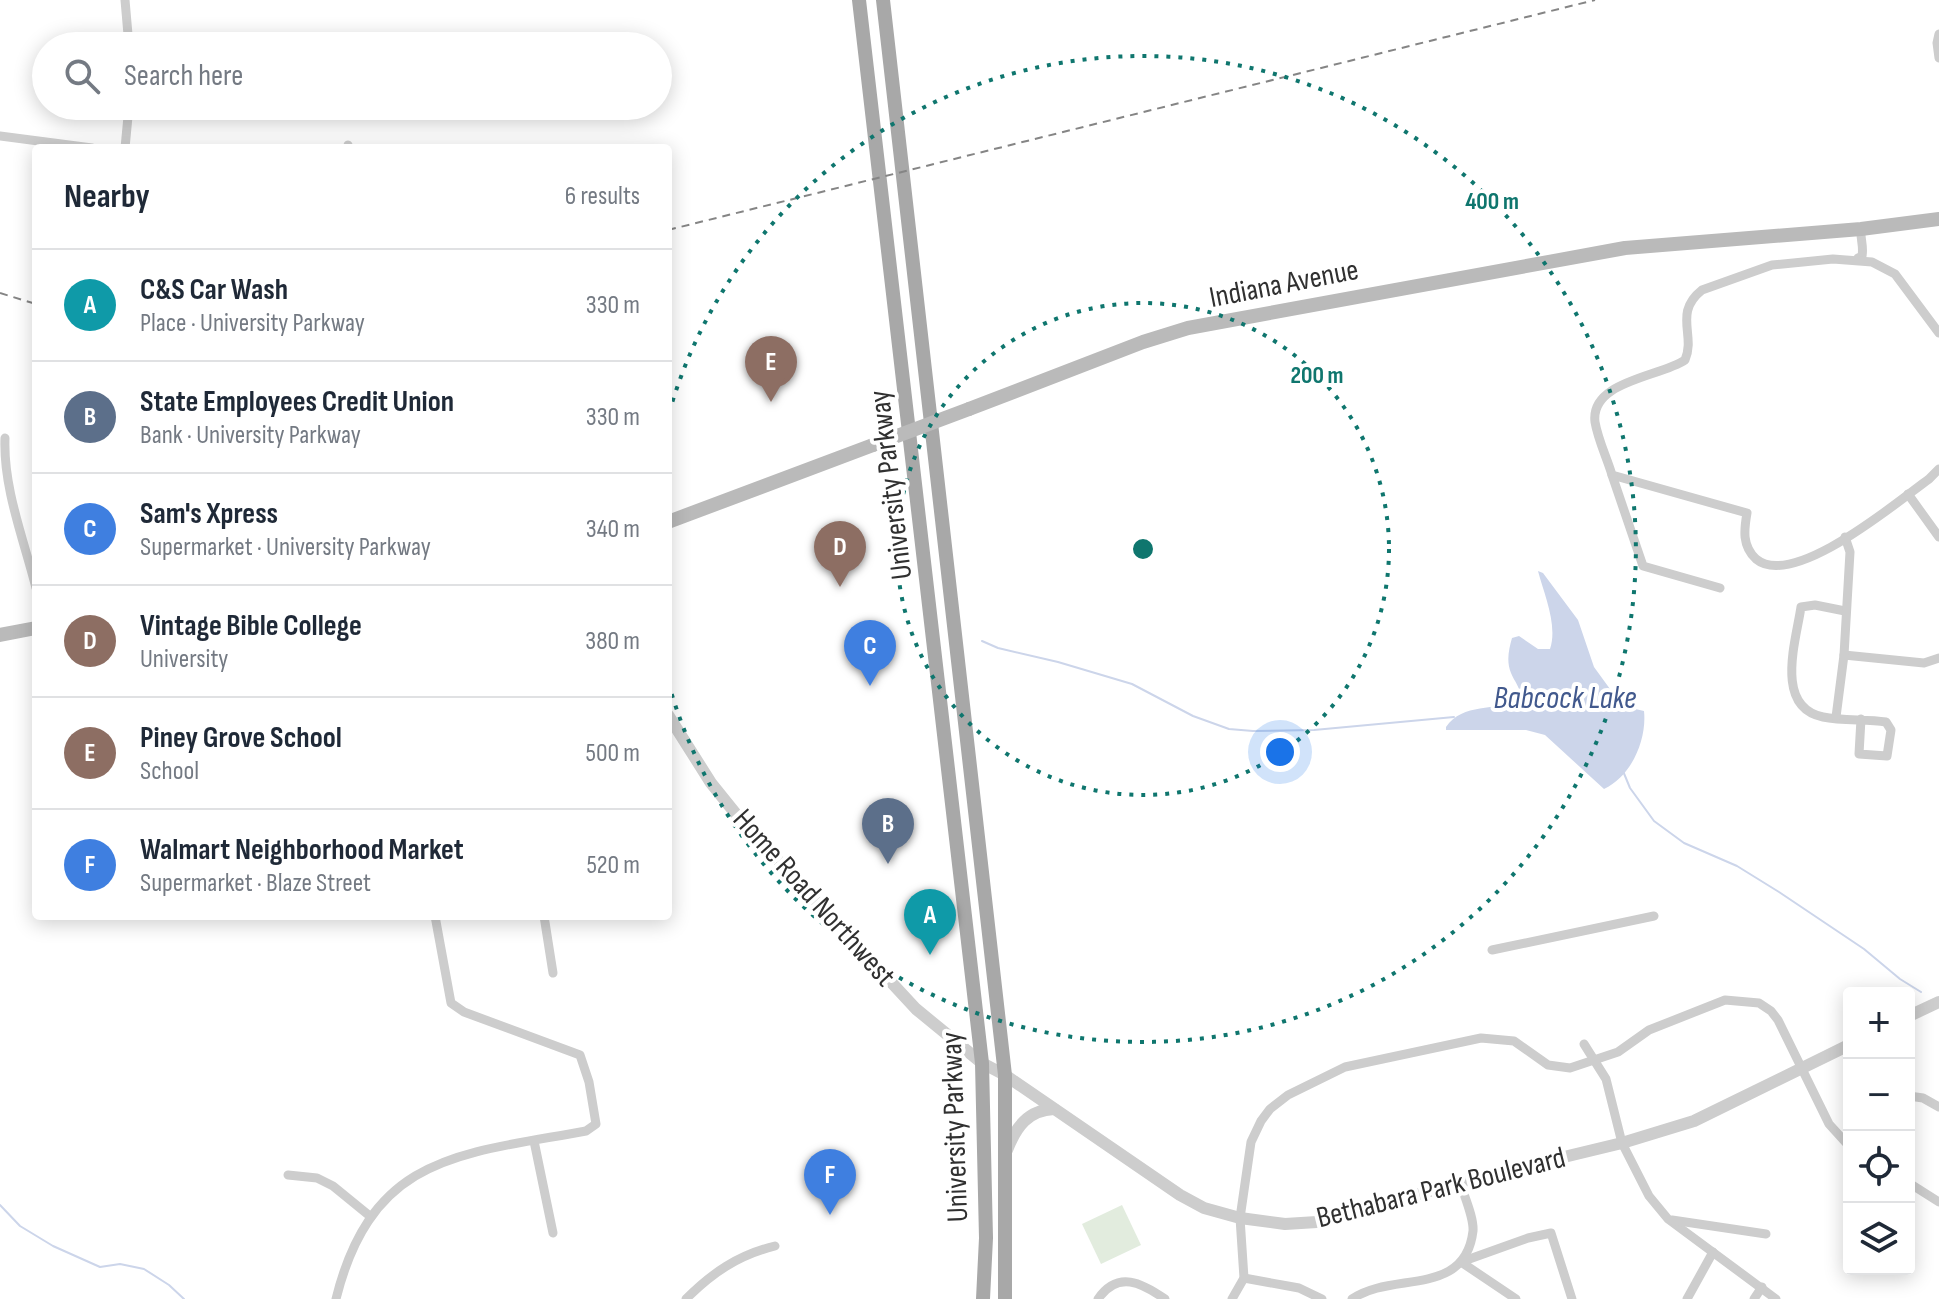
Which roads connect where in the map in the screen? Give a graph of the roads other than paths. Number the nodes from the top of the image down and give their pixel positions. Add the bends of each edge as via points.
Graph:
1 (125, 0) edge
2 (859, 0) edge
3 (883, 0) edge
4 (128, 32) edge
5 (1939, 34) edge
6 (1939, 58) edge
7 (128, 120) edge
8 (0, 136) edge
9 (61, 144) edge
10 (125, 144) edge
11 (1939, 219) edge
12 (1861, 235) junction
13 (1858, 259) junction
14 (1939, 333) edge
15 (5, 438) dead end
16 (1939, 469) edge
17 (1612, 475) junction
18 (1908, 494) junction
19 (672, 520) edge
20 (1845, 537) junction
21 (1939, 537) edge
22 (32, 573) edge
23 (1720, 588) dead end
24 (1845, 611) junction
25 (32, 629) edge
26 (0, 635) edge
27 (1844, 655) junction
28 (1939, 658) edge
29 (1836, 717) junction
30 (1861, 719) junction
31 (672, 721) edge
32 (1654, 916) dead end
33 (436, 920) edge
34 (545, 920) edge
35 (1492, 950) dead end
36 (553, 973) dead end
37 (1939, 1002) edge
38 (1915, 1013) edge
39 (1584, 1044) dead end
40 (1843, 1048) edge
41 (1595, 1061) junction
42 (982, 1063) junction
43 (1802, 1067) junction
44 (1005, 1075) junction
45 (1915, 1097) edge
46 (1939, 1107) edge
47 (1054, 1109) junction
48 (1843, 1139) edge
49 (534, 1141) junction
50 (1622, 1143) junction
51 (1006, 1153) junction
52 (288, 1175) dead end
53 (1460, 1182) junction
54 (1915, 1187) edge
55 (1939, 1202) edge
56 (371, 1217) junction
57 (1240, 1218) junction
58 (1668, 1219) junction
59 (553, 1233) dead end
60 (1766, 1234) dead end
61 (775, 1246) dead end
62 (1713, 1252) junction
63 (1461, 1262) junction
64 (1244, 1278) junction
65 (1762, 1287) junction
66 (336, 1299) edge
67 (686, 1299) edge
68 (983, 1299) edge
69 (1005, 1299) edge
70 (1098, 1299) edge
71 (1165, 1299) edge
72 (1232, 1299) edge
73 (1322, 1299) edge
74 (1352, 1299) edge
75 (1516, 1299) edge
76 (1572, 1299) edge
77 (1687, 1299) edge
78 (1754, 1299) edge
79 (1776, 1299) edge

1 - 4 street
2 - 42 main road, University Parkway
3 - 44 main road, University Parkway
5 - 6 street
7 - 10 street
8 - 9 street
11 - 12 main road, Indiana Avenue
12 - 13 street via 1864,249
12 - 19 main road, Indiana Avenue, bridge via 1595,252 1188,328
13 - 14 street via 1895,274
13 - 17 street via 1772,265 1696,295 1686,316 1685,360 1600,399 1596,426
15 - 22 street via 12,496
16 - 18 street
17 - 20 street via 1747,513 1748,549 1767,565 1783,567 1818,556
17 - 23 street via 1643,566
18 - 20 street
18 - 21 street
20 - 24 street via 1850,552
24 - 27 street
24 - 29 street via 1801,607 1791,673 1792,690 1805,709
25 - 26 main road
27 - 28 street via 1924,663
27 - 29 street
29 - 30 street
30 - 30 street via 1886,722 1891,730 1887,756 1859,754
31 - 42 street, Home Road Northwest via 740,819 916,1009
32 - 35 street
33 - 49 street via 451,1003 580,1055 596,1124 586,1131
34 - 36 street
37 - 38 street
39 - 41 street
40 - 43 street, Bethabara Park Boulevard
41 - 43 street via 1662,1024 1737,999 1771,1011
41 - 50 street via 1610,1090
41 - 57 street via 1578,1068 1555,1067 1514,1041 1481,1038 1331,1072 1275,1103 1261,1121 1252,1137
42 - 44 street, Home Road Northwest
42 - 68 main road, University Parkway
43 - 48 street via 1829,1124
43 - 50 street, Bethabara Park Boulevard via 1694,1121
44 - 47 street, Bethabara Park Boulevard
44 - 51 main road, University Parkway
45 - 46 street
47 - 51 street via 1029,1116
47 - 57 street, Bethabara Park Boulevard via 1180,1195
49 - 56 street via 477,1151 423,1170
49 - 59 street
50 - 53 street, Bethabara Park Boulevard
50 - 58 street via 1641,1184
51 - 69 main road, University Parkway
52 - 56 street via 333,1186
53 - 57 street, Bethabara Park Boulevard via 1317,1222
53 - 63 street via 1473,1229
54 - 55 street
56 - 66 street via 344,1269
57 - 64 street
58 - 60 street
58 - 62 street
61 - 67 street via 711,1274
62 - 65 street
62 - 77 street
63 - 74 street via 1438,1278 1375,1287
63 - 75 street
63 - 76 street via 1551,1233
64 - 72 street
64 - 73 street via 1299,1288
65 - 78 street
65 - 79 street
70 - 71 street via 1108,1287 1126,1282 1141,1283

